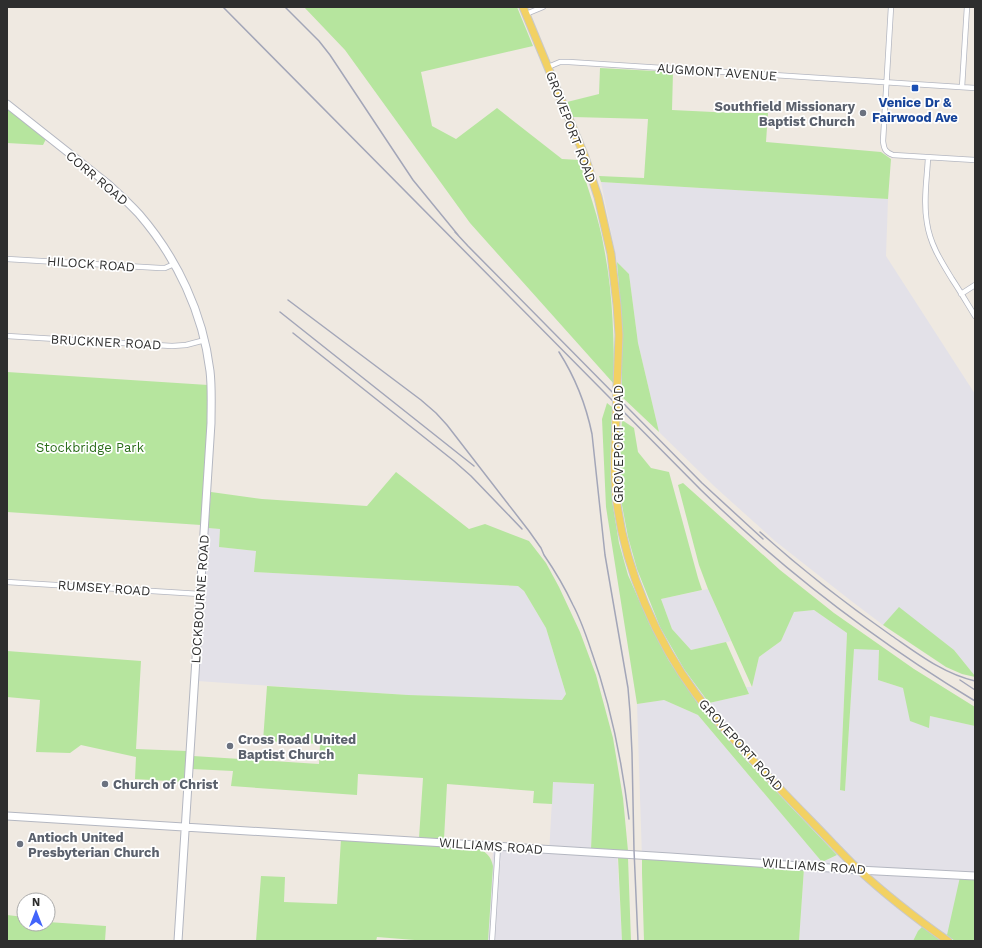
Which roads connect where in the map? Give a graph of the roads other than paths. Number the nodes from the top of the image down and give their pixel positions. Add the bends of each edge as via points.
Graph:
1 (543, 7) edge
2 (891, 7) edge
3 (967, 7) edge
4 (525, 10) edge
5 (548, 67) junction
6 (887, 82) junction
7 (962, 87) junction
8 (975, 88) edge
9 (7, 104) edge
10 (928, 158) junction
11 (975, 160) edge
12 (7, 259) edge
13 (174, 264) junction
14 (975, 285) edge
15 (961, 294) junction
16 (975, 316) edge
17 (7, 336) edge
18 (205, 340) junction
19 (7, 582) edge
20 (200, 594) junction
21 (7, 816) edge
22 (185, 827) junction
23 (498, 846) junction
24 (858, 870) junction
25 (975, 876) edge
26 (178, 941) edge
27 (492, 941) edge
28 (948, 941) edge

1 - 4 street
2 - 6 street
3 - 7 street
4 - 5 main road, GROVEPORT ROAD
5 - 6 street, AUGMONT AVENUE via 560,62 569,62
5 - 24 main road, GROVEPORT ROAD, bridge via 585,157 598,197 613,268 619,335 615,484 621,529 637,585 662,639 703,703
6 - 7 street, AUGMONT AVENUE
6 - 10 street via 883,141 885,150 893,155
7 - 8 street, AUGMONT AVENUE
9 - 13 main road, CORR ROAD via 128,202 157,237
10 - 11 street
10 - 15 street via 926,222 936,251
12 - 13 street, HILOCK ROAD via 160,268
13 - 18 main road, LOCKBOURNE ROAD via 191,298
14 - 15 street
15 - 16 street
17 - 18 street, BRUCKNER ROAD via 172,346
18 - 20 main road, LOCKBOURNE ROAD via 210,371 211,408
19 - 20 street, RUMSEY ROAD
20 - 22 main road, LOCKBOURNE ROAD
21 - 22 main road, WILLIAMS ROAD
22 - 23 main road, WILLIAMS ROAD
22 - 26 main road, LOCKBOURNE ROAD
23 - 24 main road, WILLIAMS ROAD
23 - 27 street
24 - 25 main road, WILLIAMS ROAD
24 - 28 main road, GROVEPORT ROAD

